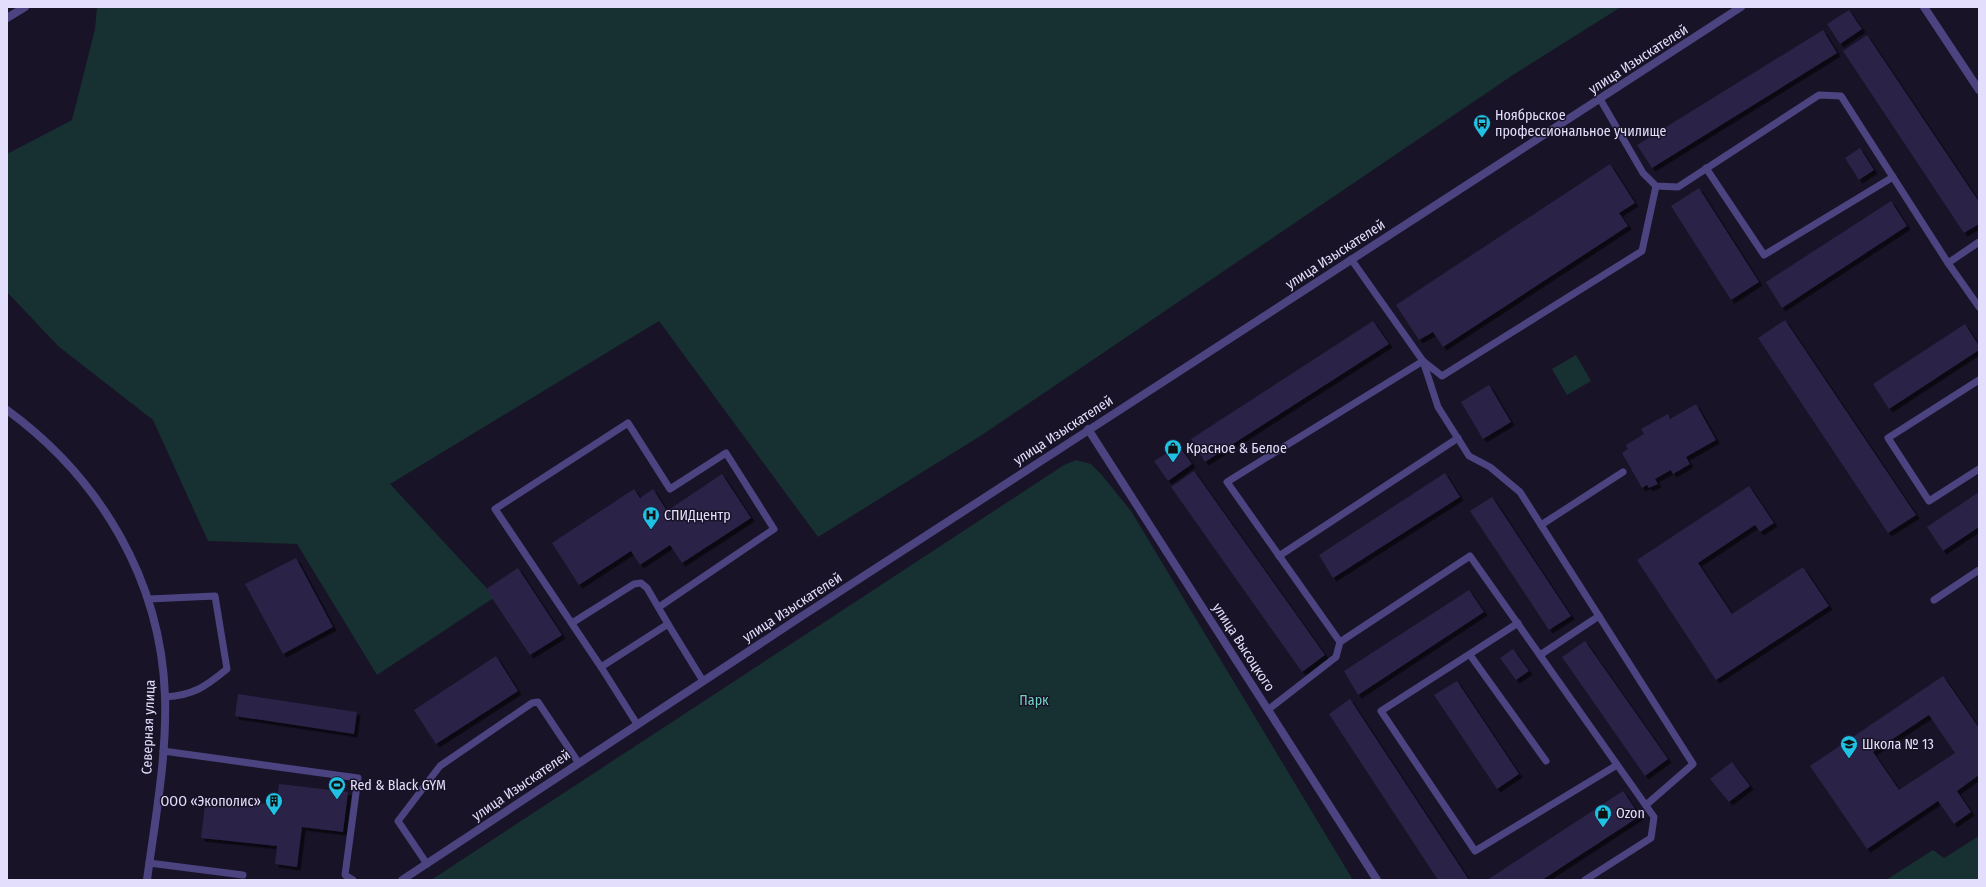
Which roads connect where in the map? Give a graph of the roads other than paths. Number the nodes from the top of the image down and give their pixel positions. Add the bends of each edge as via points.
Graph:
1 (25, 7) edge
2 (1741, 7) edge
3 (1924, 7) edge
4 (7, 18) edge
5 (1979, 90) edge
6 (1600, 99) junction
7 (1706, 168) junction
8 (1893, 177) junction
9 (1656, 186) junction
10 (1979, 242) edge
11 (1351, 259) junction
12 (1948, 263) junction
13 (1979, 308) edge
14 (1423, 361) junction
15 (1979, 380) edge
16 (7, 410) edge
17 (1088, 429) junction
18 (1458, 438) junction
19 (1979, 469) edge
20 (1623, 472) dead end
21 (1541, 525) junction
22 (1279, 556) junction
23 (1979, 570) edge
24 (149, 599) junction
25 (1934, 600) dead end
26 (659, 607) junction
27 (1599, 616) junction
28 (572, 623) junction
29 (1518, 623) junction
30 (668, 624) junction
31 (1340, 642) junction
32 (1470, 655) junction
33 (1540, 655) junction
34 (602, 667) junction
35 (703, 680) junction
36 (165, 697) junction
37 (1269, 709) junction
38 (637, 724) junction
39 (163, 751) junction
40 (1546, 761) dead end
41 (578, 762) junction
42 (1617, 765) junction
43 (1646, 805) junction
44 (149, 863) junction
45 (427, 864) junction
46 (243, 875) dead end
47 (147, 880) edge
48 (353, 880) edge
49 (402, 880) edge
50 (1378, 880) edge
51 (1585, 880) edge

1 - 4 street
2 - 6 street, улица Изыскателей
3 - 5 street
6 - 9 lane via 1643,173
6 - 11 street, улица Изыскателей
7 - 8 lane via 1819,95 1841,96
7 - 8 lane via 1764,255
7 - 9 lane via 1678,187
8 - 12 lane
9 - 14 lane via 1642,251 1442,376
10 - 12 lane
11 - 14 lane
11 - 17 street, улица Изыскателей
12 - 13 lane
14 - 18 lane via 1438,407
14 - 22 lane via 1227,482
15 - 19 lane via 1888,438 1929,501
16 - 24 street, Северная улица via 54,450 112,520
17 - 35 street, улица Изыскателей
17 - 37 street, улица Высоцкого
18 - 21 lane via 1469,456 1490,467 1520,492
18 - 22 lane
20 - 21 lane
21 - 27 lane
22 - 31 lane
23 - 25 lane
24 - 36 street, Северная улица via 158,630
24 - 36 lane via 215,596 227,669 210,684 184,695
26 - 28 lane via 647,588 641,583 634,584
26 - 28 lane via 774,529 726,454 670,489 628,424 495,509
26 - 30 lane
27 - 33 lane
27 - 43 lane via 1693,764
28 - 34 lane
29 - 31 lane via 1470,556
29 - 32 lane
29 - 33 lane
30 - 34 lane
30 - 35 lane
31 - 37 lane via 1336,657
32 - 40 lane
32 - 42 lane via 1381,711 1475,851
33 - 42 lane
34 - 38 lane
35 - 38 street, улица Изыскателей
36 - 39 street, Северная улица
37 - 50 street, улица Высоцкого
38 - 41 street, улица Изыскателей
39 - 44 street, Северная улица
39 - 48 lane via 358,778 346,875
41 - 45 street, улица Изыскателей
41 - 45 lane via 538,702 440,766 398,821
42 - 43 lane
43 - 51 lane via 1654,816 1651,838
44 - 46 lane
44 - 47 street, Северная улица
45 - 49 street, улица Изыскателей

